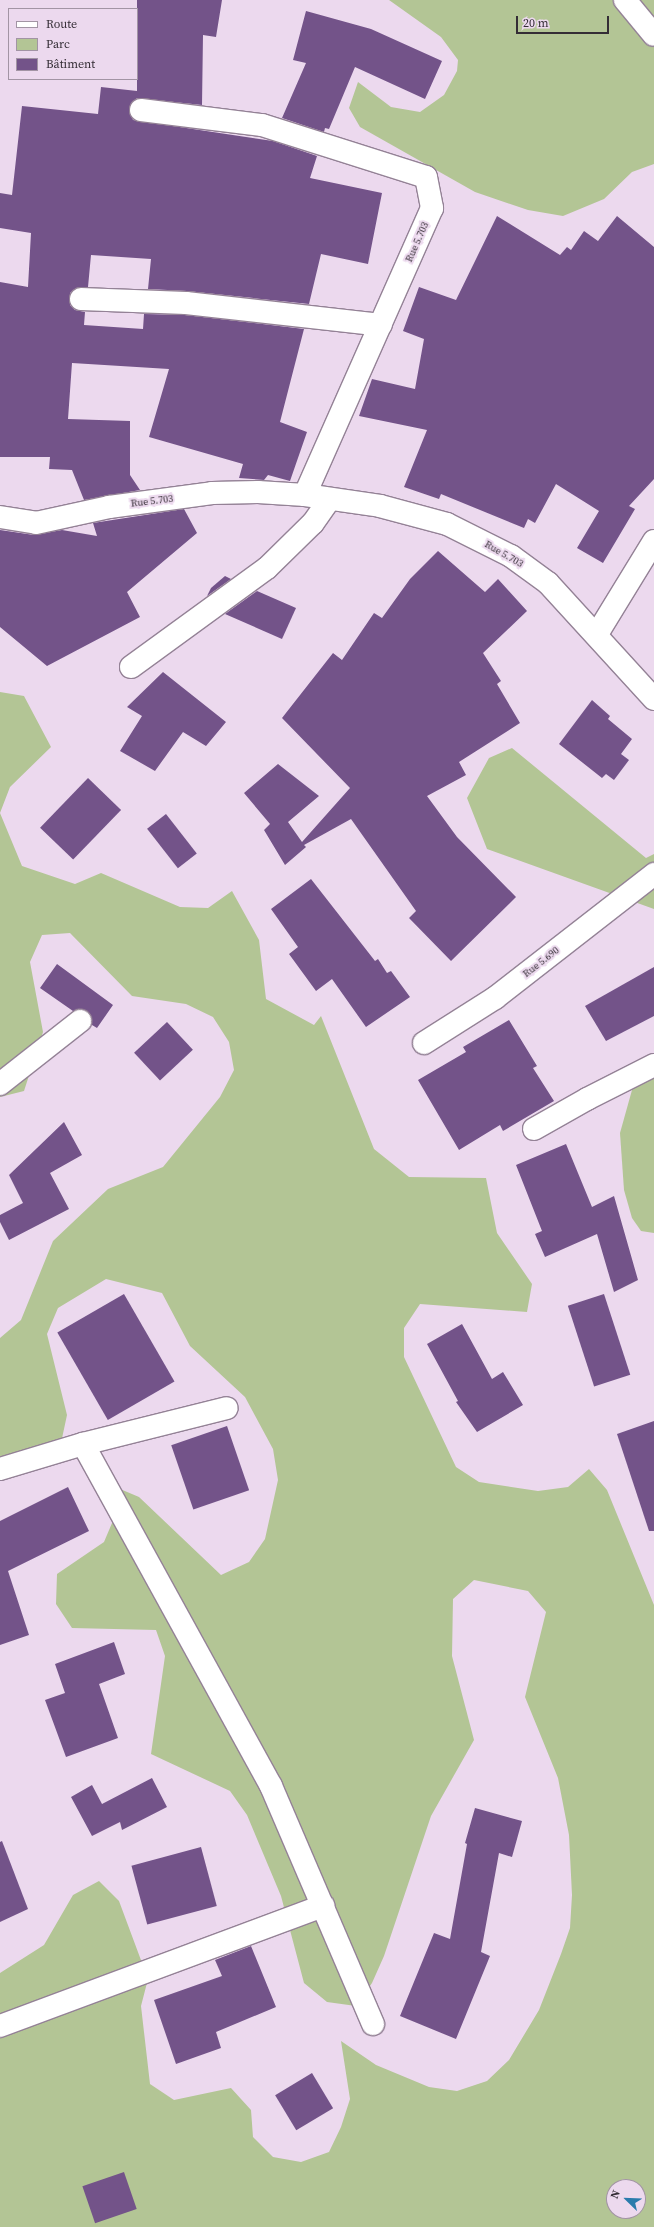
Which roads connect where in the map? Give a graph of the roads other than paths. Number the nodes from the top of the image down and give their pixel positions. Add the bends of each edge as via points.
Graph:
1 (625, 0) edge
2 (654, 35) edge
3 (141, 110) dead end
4 (80, 299) dead end
5 (381, 325) junction
6 (305, 495) junction
7 (330, 499) junction
8 (0, 518) edge
9 (654, 541) edge
10 (597, 634) junction
11 (131, 667) dead end
12 (654, 699) edge
13 (654, 874) edge
14 (80, 1021) dead end
15 (424, 1043) dead end
16 (654, 1065) edge
17 (0, 1084) edge
18 (534, 1129) dead end
19 (227, 1408) dead end
20 (83, 1444) junction
21 (0, 1469) edge
22 (323, 1906) junction
23 (373, 2024) dead end
24 (0, 2026) edge

1 - 2 street
3 - 5 street, Rue 5.703 via 262,125 426,177 432,208
4 - 5 street via 186,303
5 - 6 street, Rue 5.703
6 - 7 street, Rue 5.703
6 - 8 street, Rue 5.703 via 212,493 109,507 36,523
7 - 10 street, Rue 5.703 via 380,506 447,524 504,552 548,583
7 - 11 street via 313,523 267,568 201,619
9 - 10 street
10 - 12 street, Rue 5.703
13 - 15 street, Rue 5.690 via 494,998
14 - 17 street
16 - 18 street
19 - 20 street
20 - 21 street
20 - 22 street via 271,1786
22 - 23 street
22 - 24 street

